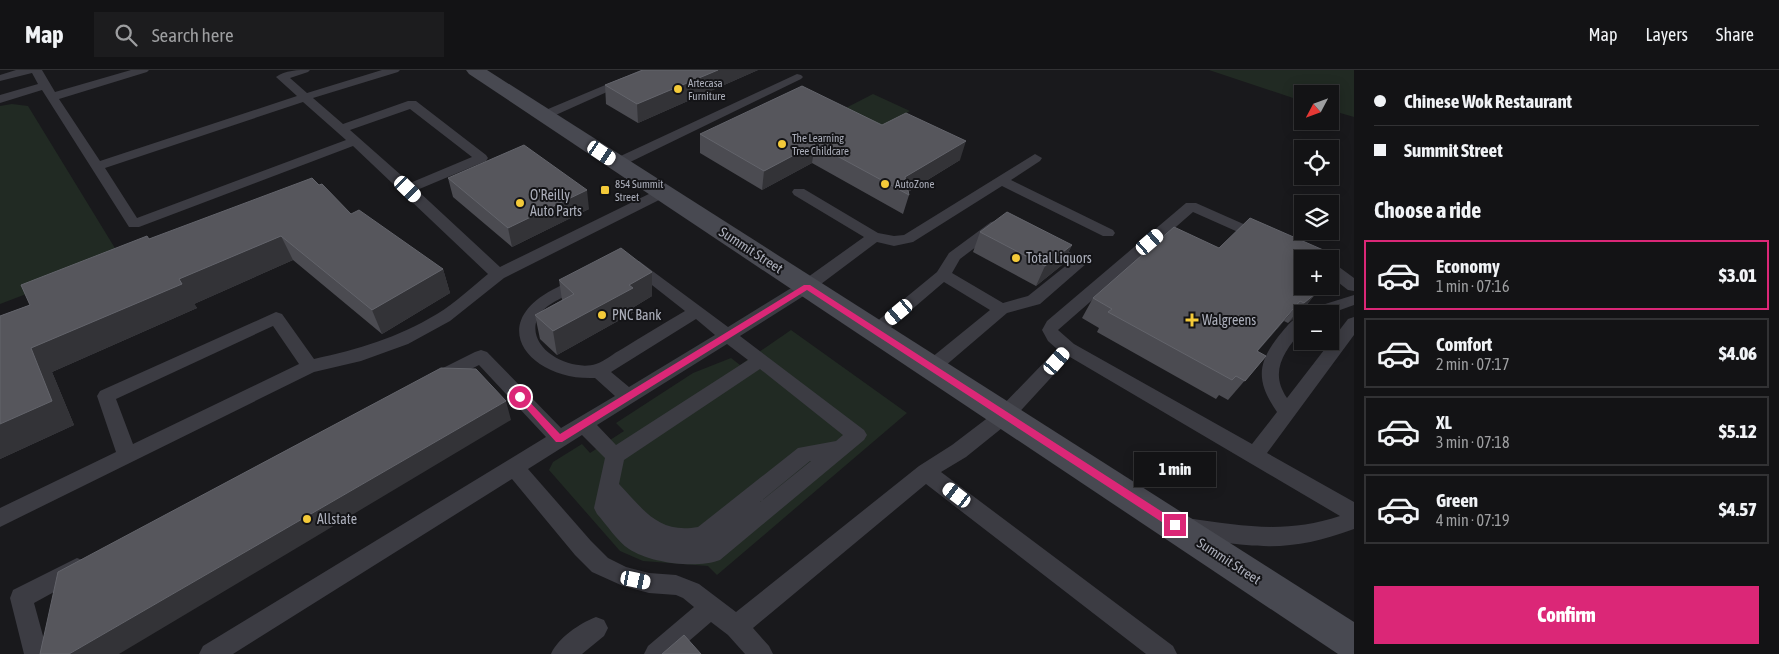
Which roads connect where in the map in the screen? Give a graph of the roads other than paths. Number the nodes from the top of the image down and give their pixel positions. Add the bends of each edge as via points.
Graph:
1 (29, 70) edge
2 (36, 70) edge
3 (143, 70) edge
4 (304, 70) edge
5 (394, 70) edge
6 (475, 70) edge
7 (650, 70) edge
8 (797, 77) dead end
9 (0, 78) edge
10 (49, 92) junction
11 (305, 97) junction
12 (0, 99) edge
13 (545, 115) junction
14 (341, 129) junction
15 (355, 142) junction
16 (1036, 158) dead end
17 (617, 163) junction
18 (97, 166) junction
19 (1001, 180) junction
20 (408, 189) junction
21 (799, 192) dead end
22 (662, 193) junction
23 (1009, 226) edge
24 (1108, 233) dead end
25 (874, 237) junction
26 (1035, 240) edge
27 (1278, 244) edge
28 (619, 262) edge
29 (498, 274) junction
30 (595, 275) edge
31 (943, 275) junction
32 (1339, 275) edge
33 (807, 286) junction
34 (1354, 286) edge
35 (1354, 300) edge
36 (1335, 305) edge
37 (1001, 309) junction
38 (697, 311) junction
39 (1354, 323) edge
40 (1294, 330) edge
41 (876, 331) junction
42 (728, 334) junction
43 (1068, 348) junction
44 (760, 360) junction
45 (310, 366) junction
46 (932, 367) junction
47 (598, 371) junction
48 (420, 388) edge
49 (627, 396) junction
50 (1287, 412) junction
51 (1005, 415) junction
52 (583, 424) junction
53 (559, 439) junction
54 (127, 455) junction
55 (1255, 455) junction
56 (615, 456) junction
57 (513, 466) junction
58 (926, 472) junction
59 (1354, 513) edge
60 (0, 518) edge
61 (1354, 520) edge
62 (1175, 525) junction
63 (90, 562) edge
64 (712, 607) junction
65 (736, 626) junction
66 (596, 628) dead end
67 (1354, 643) edge
68 (36, 654) edge
69 (211, 654) edge
70 (563, 654) edge
71 (656, 654) edge
72 (761, 654) edge
73 (1166, 654) edge

1 - 9 lane
2 - 10 lane
3 - 10 lane
4 - 11 lane via 282,77
5 - 11 lane
6 - 13 main road, Summit Street
7 - 13 lane
8 - 17 lane
10 - 12 lane
10 - 18 lane
11 - 14 lane
11 - 18 lane
13 - 17 main road, Summit Street
14 - 15 lane
14 - 20 lane via 412,104 481,158
15 - 18 lane via 134,224
15 - 20 lane
16 - 19 lane
17 - 22 main road, Summit Street
19 - 24 lane
19 - 25 lane via 908,239 894,241
20 - 29 lane
21 - 25 lane
22 - 29 lane
22 - 33 main road, Summit Street
23 - 31 lane via 1001,222 954,256
25 - 33 lane
26 - 37 lane via 1079,262 1034,300
27 - 43 lane via 1191,206 1053,325 1052,334
28 - 38 lane via 627,258
29 - 45 lane via 444,317 402,340 361,355
30 - 47 lane via 540,304 531,315 527,331 530,343 551,363 572,371
31 - 37 lane
31 - 41 lane
32 - 34 lane
33 - 41 main road, Summit Street
33 - 42 lane
35 - 36 lane
37 - 46 lane
38 - 42 lane
38 - 47 lane
39 - 50 lane
40 - 50 lane via 1273,357 1269,370 1270,385
41 - 46 main road, Summit Street
42 - 44 lane
42 - 49 lane
43 - 51 lane
43 - 55 lane
44 - 56 lane
44 - 56 lane via 857,435 842,448 805,454 703,535 683,539 650,530 608,486
45 - 54 lane
45 - 54 lane via 276,318 106,396
46 - 51 main road, Summit Street
47 - 49 lane
48 - 53 lane via 481,356
49 - 52 lane
50 - 55 lane
51 - 58 lane
51 - 62 main road, Summit Street
52 - 53 lane
52 - 56 lane
53 - 57 lane
54 - 60 lane
55 - 59 lane
57 - 64 lane via 600,565 629,578 684,588
57 - 69 lane
58 - 65 lane
58 - 73 lane
61 - 62 lane via 1328,530 1289,537 1234,534
62 - 67 main road, Summit Street
63 - 68 lane via 21,598
64 - 65 lane
64 - 71 lane
65 - 72 lane
66 - 70 lane

